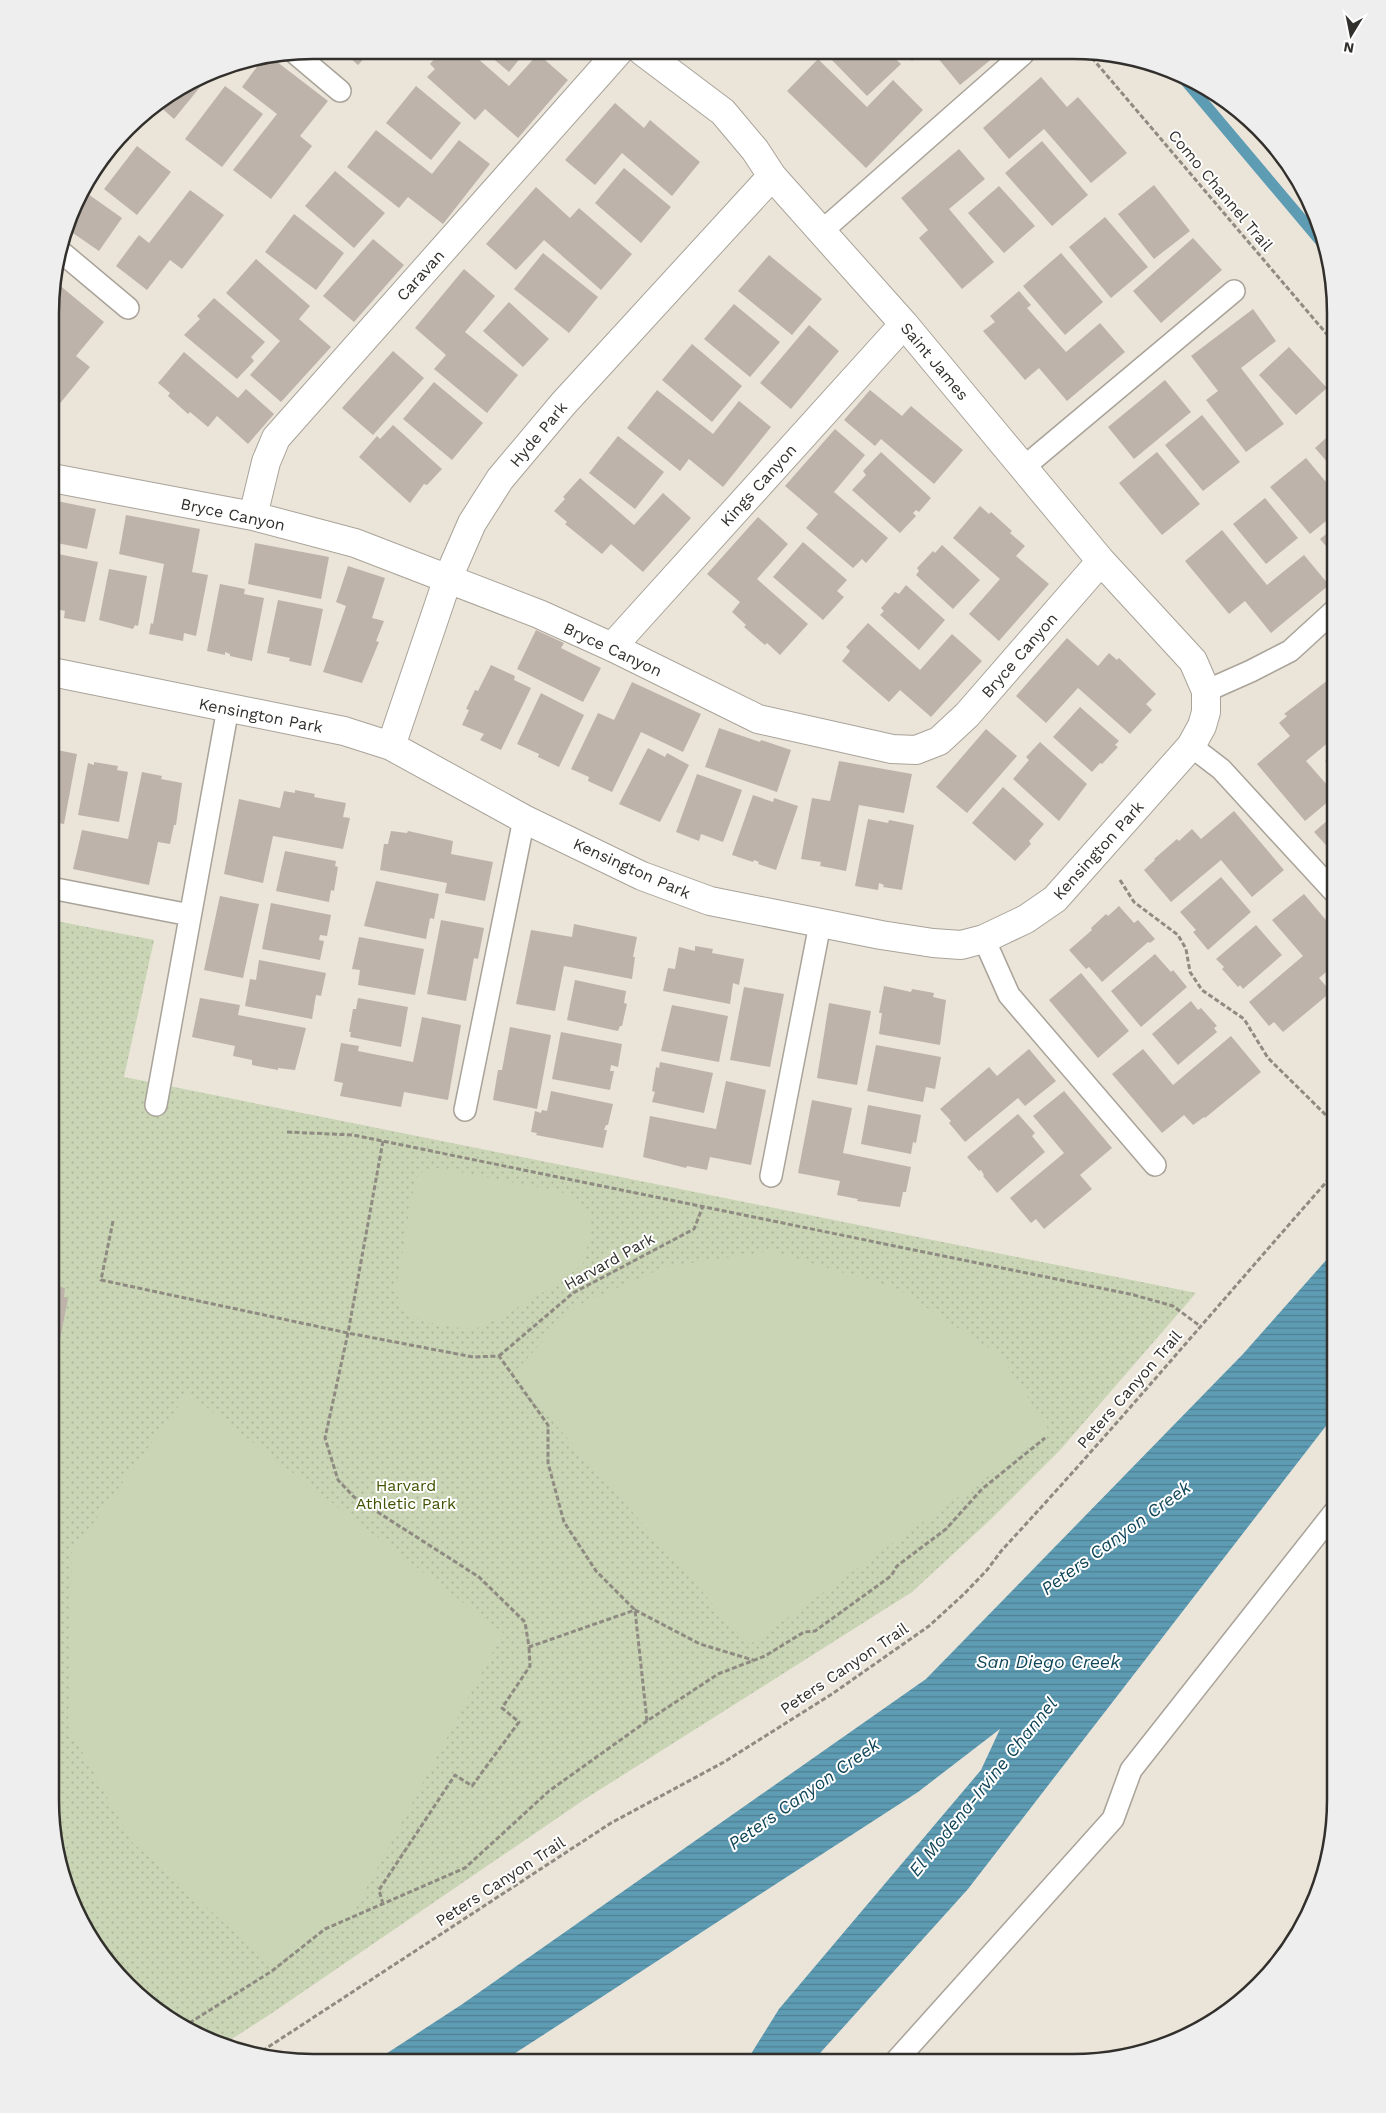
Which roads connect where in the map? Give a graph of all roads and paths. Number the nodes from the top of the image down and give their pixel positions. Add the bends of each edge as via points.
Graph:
1 (302, 59) edge
2 (612, 59) edge
3 (653, 59) edge
4 (1017, 59) edge
5 (1093, 59) edge
6 (340, 91) dead end
7 (772, 176) junction
8 (822, 231) junction
9 (65, 256) edge
10 (1234, 291) dead end
11 (128, 308) dead end
12 (904, 324) junction
13 (1327, 334) edge
14 (1024, 467) junction
15 (59, 479) edge
16 (253, 516) junction
17 (1101, 561) junction
18 (448, 578) junction
19 (1327, 617) edge
20 (612, 647) junction
21 (59, 673) edge
22 (1206, 691) junction
23 (228, 708) junction
24 (391, 746) junction
25 (1191, 746) junction
26 (524, 819) junction
27 (1120, 880) dead end
28 (1327, 884) edge
29 (59, 890) edge
30 (190, 915) junction
31 (820, 924) junction
32 (984, 939) junction
33 (156, 1106) dead end
34 (465, 1110) dead end
35 (1327, 1116) edge
36 (287, 1132) dead end
37 (383, 1141) junction
38 (1154, 1165) dead end
39 (771, 1176) dead end
40 (1327, 1182) edge
41 (704, 1206) junction
42 (112, 1221) dead end
43 (1200, 1326) junction
44 (348, 1334) junction
45 (499, 1356) junction
46 (1045, 1438) dead end
47 (1327, 1521) edge
48 (635, 1610) junction
49 (529, 1647) junction
50 (755, 1660) junction
51 (647, 1721) junction
52 (383, 1904) junction
53 (189, 2022) edge
54 (265, 2049) edge
55 (902, 2054) edge

1 - 6 lane
2 - 16 street, Caravan via 276,438 266,462
3 - 7 street, Saint James via 723,112
4 - 8 lane
5 - 13 path, Como Channel Trail
7 - 8 street, Saint James
7 - 18 street, Hyde Park via 563,404 500,479 472,523
8 - 12 street, Saint James
9 - 11 lane
10 - 14 lane
12 - 14 street, Saint James
12 - 20 street, Kings Canyon
14 - 17 street, Saint James
15 - 16 street, Bryce Canyon
16 - 18 street, Bryce Canyon via 356,543
17 - 20 street, Bryce Canyon via 967,715 939,741 916,750 892,749 758,719
17 - 22 street, Saint James via 1193,660
18 - 20 street, Bryce Canyon
18 - 24 street, Hyde Park
19 - 22 lane via 1290,651
21 - 23 street, Kensington Park
22 - 25 street, Kensington Park via 1206,712
23 - 24 street, Kensington Park via 344,731
23 - 30 lane
24 - 26 street, Kensington Park
25 - 28 lane via 1221,769
25 - 32 street, Kensington Park via 1055,899 1026,919
26 - 31 street, Kensington Park via 642,876 710,901
26 - 34 lane
27 - 35 path via 1134,902 1178,935 1186,949 1190,972 1202,990 1244,1019 1268,1058
29 - 30 lane
30 - 33 lane
31 - 32 street, Kensington Park via 934,943 961,945
31 - 39 lane
32 - 38 lane via 1009,995
36 - 37 path via 353,1135
37 - 41 path
37 - 44 path
40 - 43 path, Peters Canyon Trail
41 - 43 path via 1134,1295 1173,1306
41 - 45 path, Harvard Park via 694,1230 573,1293
42 - 44 path via 101,1280
43 - 54 path, Peters Canyon Trail via 987,1570 929,1626 832,1694 724,1762 611,1823
44 - 45 path via 473,1357
44 - 49 path via 325,1438 338,1480 354,1497 479,1577 526,1622
45 - 48 path via 548,1425 548,1463 564,1522 596,1571
46 - 50 path via 982,1489 946,1529 897,1566 891,1576 815,1631 804,1632
47 - 55 lane via 1131,1770 1113,1820
48 - 49 path
48 - 50 path via 700,1644
48 - 51 path
49 - 52 path via 530,1666 502,1708 519,1722 472,1786 456,1775 379,1890
50 - 51 path via 718,1674
51 - 52 path via 549,1791 465,1868
52 - 53 path via 325,1929 272,1971

